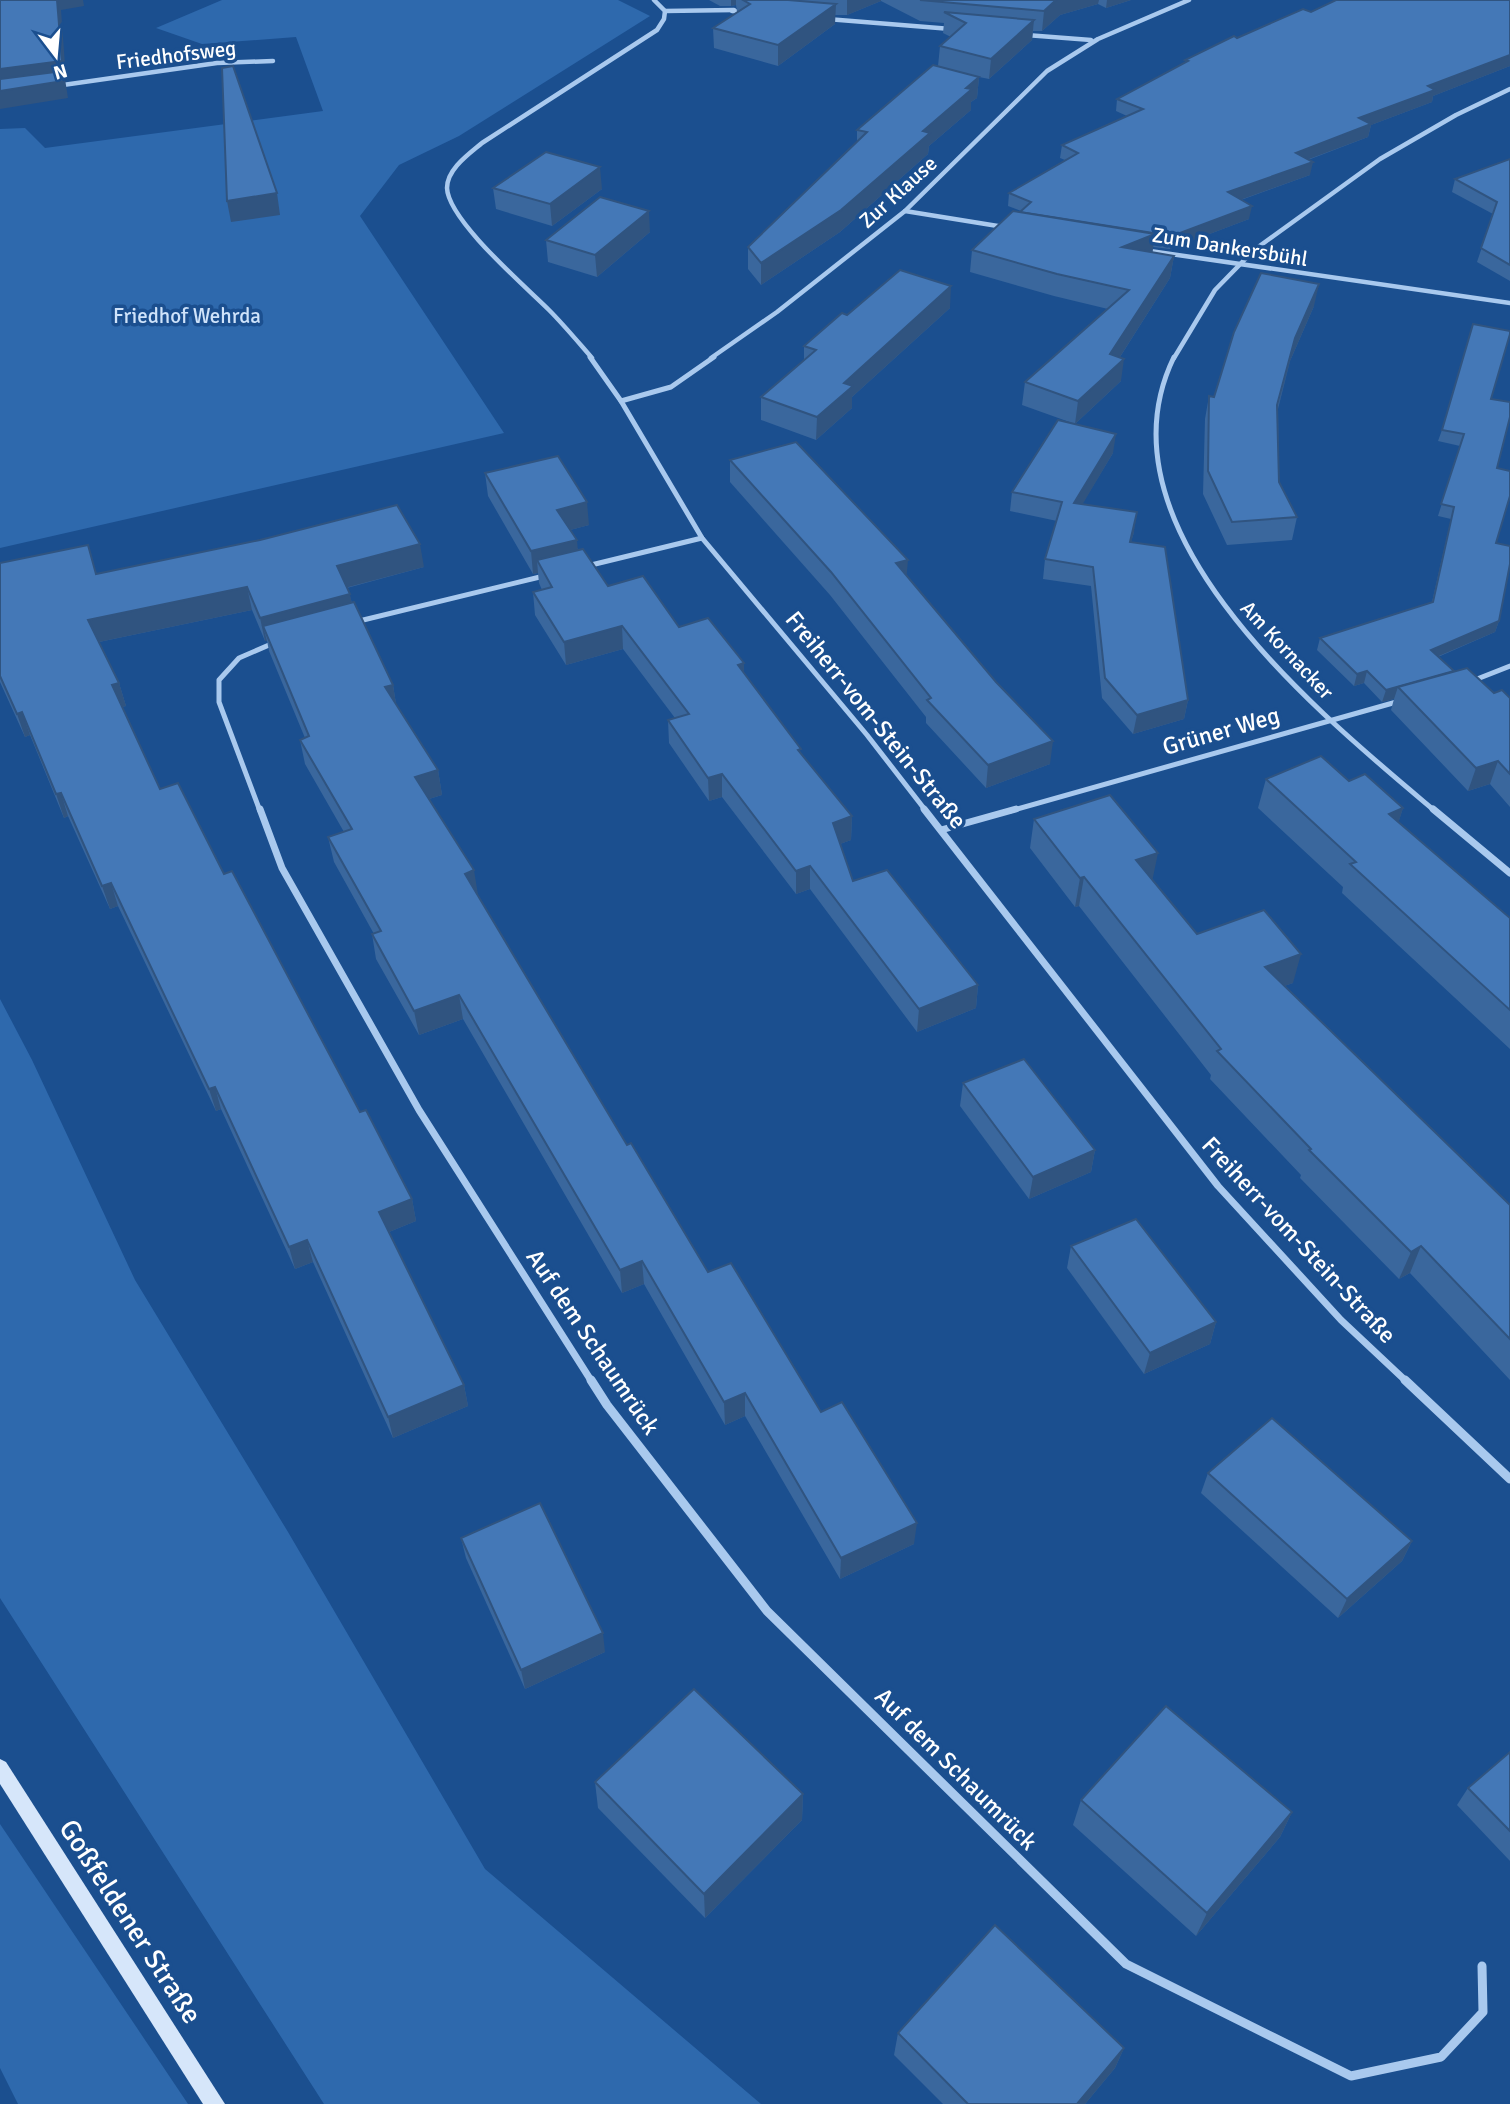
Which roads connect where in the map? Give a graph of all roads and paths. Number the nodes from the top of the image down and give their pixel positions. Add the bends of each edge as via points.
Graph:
1 (654, 0) edge
2 (1189, 0) edge
3 (752, 5) edge
4 (665, 11) junction
5 (732, 11) junction
6 (755, 13) edge
7 (819, 19) edge
8 (959, 30) edge
9 (1025, 35) edge
10 (1091, 40) junction
11 (272, 61) dead end
12 (45, 87) edge
13 (1510, 89) edge
14 (905, 211) junction
15 (1015, 229) edge
16 (1140, 249) edge
17 (1236, 265) junction
18 (1510, 303) edge
19 (621, 401) junction
20 (702, 538) junction
21 (583, 567) edge
22 (556, 573) edge
23 (345, 625) edge
24 (292, 638) edge
25 (1510, 666) edge
26 (1459, 685) edge
27 (1410, 698) edge
28 (1331, 720) junction
29 (941, 830) junction
30 (1510, 873) edge
31 (1510, 1479) edge
32 (0, 1768) edge
33 (1482, 1966) dead end
34 (215, 2104) edge

1 - 4 street
2 - 10 street, Zur Klause
3 - 5 street
4 - 5 street
4 - 19 street, Freiherr-vom-Stein-Straße via 657,30 461,160 447,189 455,210 471,230 568,332
5 - 6 street
7 - 8 street
9 - 10 street
10 - 14 street, Zur Klause via 1047,71
11 - 12 street, Friedhofsweg via 217,63
13 - 17 street, Am Kornacker via 1426,130 1356,174
14 - 15 street
14 - 19 street, Zur Klause via 777,312 671,387
16 - 17 street, Zum Dankersbühl
17 - 18 street, Zum Dankersbühl
17 - 28 street, Am Kornacker via 1195,319 1171,362 1160,395 1160,462 1191,552 1223,603 1262,652
19 - 20 street, Freiherr-vom-Stein-Straße
20 - 21 street
20 - 29 street, Freiherr-vom-Stein-Straße
22 - 23 street
24 - 33 street, Auf dem Schaumrück via 239,658 219,680 219,702 282,868 419,1110 607,1405 767,1611 1126,1964 1351,2076 1441,2057 1483,2012
25 - 26 street
27 - 28 street, Grüner Weg
28 - 29 street, Grüner Weg
28 - 30 street, Am Kornacker
29 - 31 street, Freiherr-vom-Stein-Straße via 1218,1186 1341,1320
32 - 34 main road, Goßfeldener Straße

